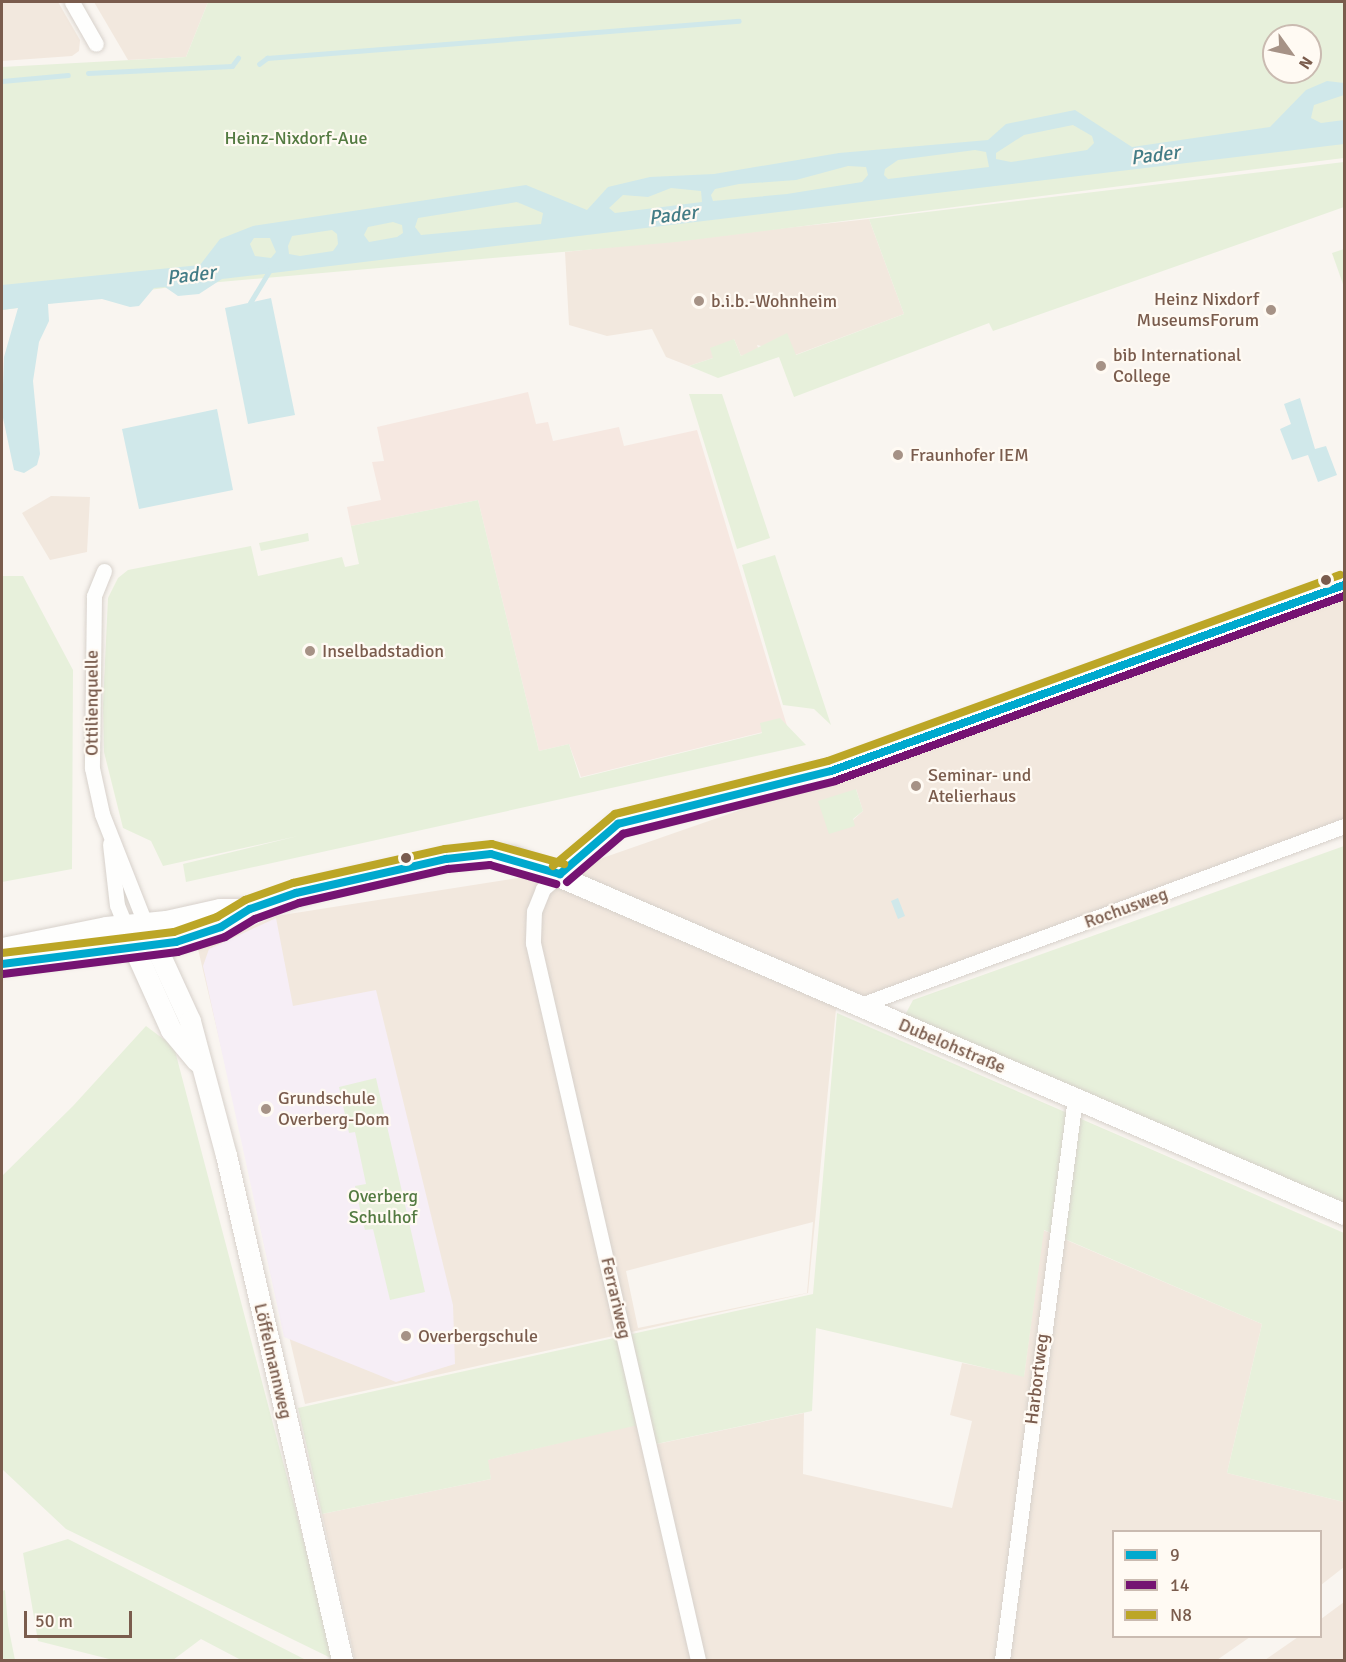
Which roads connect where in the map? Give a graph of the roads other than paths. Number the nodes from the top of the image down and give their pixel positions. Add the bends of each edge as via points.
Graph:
1 (72, 2) edge
2 (96, 44) dead end
3 (104, 571) dead end
4 (1344, 585) edge
5 (1344, 826) edge
6 (560, 874) junction
7 (250, 909) junction
8 (135, 924) junction
9 (144, 947) junction
10 (2, 948) edge
11 (2, 964) edge
12 (907, 989) junction
13 (858, 1006) junction
14 (888, 1019) junction
15 (1075, 1098) junction
16 (1344, 1214) edge
17 (342, 1660) edge
18 (698, 1660) edge
19 (1002, 1660) edge

1 - 2 street
3 - 8 street, Ottilienquelle via 94,596 90,744 96,792 126,868
4 - 6 main road via 831,771 618,824
5 - 12 street, Rochusweg
6 - 7 main road, Dubelohstraße via 491,854 395,869 296,893
6 - 13 main road, Dubelohstraße
6 - 18 street, Ferrariweg via 543,889 534,911 533,943
7 - 8 main road via 220,909
7 - 9 main road via 221,927
8 - 9 main road, Löffelmannweg
8 - 10 main road
9 - 11 main road
9 - 17 main road, Löffelmannweg via 190,1021 226,1155
12 - 13 street, Rochusweg
12 - 14 street
13 - 14 main road, Dubelohstraße
14 - 15 main road, Dubelohstraße
15 - 16 main road, Dubelohstraße
15 - 19 street, Harbortweg

